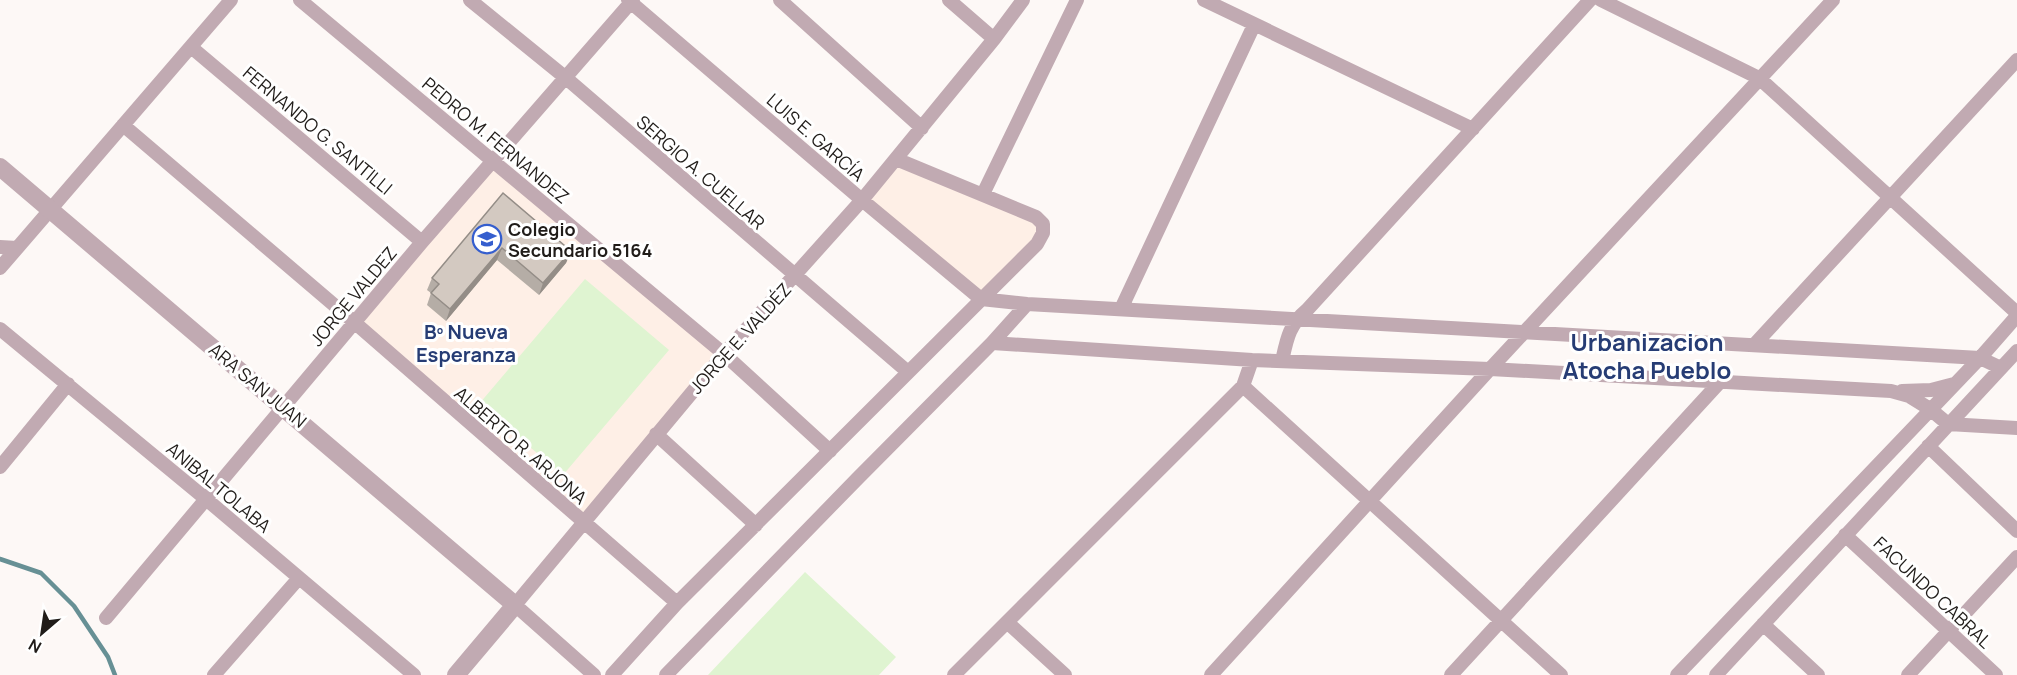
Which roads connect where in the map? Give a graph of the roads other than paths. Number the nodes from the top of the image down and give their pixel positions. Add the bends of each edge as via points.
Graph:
1 (231, 0) edge
2 (300, 0) edge
3 (470, 0) edge
4 (780, 0) edge
5 (949, 0) edge
6 (1023, 0) edge
7 (1077, 0) edge
8 (1204, 0) edge
9 (1590, 0) edge
10 (1601, 0) edge
11 (1833, 0) edge
12 (631, 1) edge
13 (1254, 25) junction
14 (994, 39) junction
15 (191, 47) junction
16 (2017, 60) edge
17 (566, 78) junction
18 (1759, 78) junction
19 (123, 125) junction
20 (922, 128) junction
21 (1473, 129) junction
22 (896, 159) junction
23 (493, 161) junction
24 (0, 167) edge
25 (983, 194) junction
26 (1889, 198) junction
27 (862, 200) junction
28 (51, 210) junction
29 (422, 242) junction
30 (0, 248) edge
31 (17, 248) junction
32 (0, 268) edge
33 (795, 277) junction
34 (981, 299) junction
35 (1027, 304) junction
36 (1121, 309) junction
37 (2017, 315) edge
38 (1296, 319) junction
39 (354, 322) junction
40 (0, 329) edge
41 (1524, 332) junction
42 (992, 343) junction
43 (1754, 345) junction
44 (2017, 351) edge
45 (724, 354) junction
46 (1980, 358) junction
47 (1252, 360) junction
48 (1282, 361) junction
49 (2001, 368) junction
50 (1490, 369) junction
51 (908, 372) junction
52 (1719, 383) junction
53 (1955, 383) junction
54 (68, 384) junction
55 (1243, 386) junction
56 (1891, 391) junction
57 (283, 407) junction
58 (1930, 408) junction
59 (1948, 424) junction
60 (2017, 428) edge
61 (656, 434) junction
62 (1928, 446) junction
63 (830, 451) junction
64 (0, 467) edge
65 (206, 499) junction
66 (1369, 501) junction
67 (583, 523) junction
68 (756, 525) junction
69 (2017, 531) edge
70 (1845, 535) junction
71 (2017, 557) edge
72 (299, 578) junction
73 (677, 603) junction
74 (515, 605) junction
75 (106, 618) dead end
76 (1501, 620) junction
77 (1007, 622) junction
78 (1763, 624) junction
79 (1948, 632) junction
80 (214, 675) edge
81 (414, 675) edge
82 (456, 675) edge
83 (594, 675) edge
84 (612, 675) edge
85 (666, 675) edge
86 (954, 675) edge
87 (1065, 675) edge
88 (1211, 675) edge
89 (1451, 675) edge
90 (1561, 675) edge
91 (1677, 675) edge
92 (1716, 675) edge
93 (1818, 675) edge
94 (1908, 675) edge
95 (1996, 675) edge

1 - 15 street
2 - 23 street, PEDRO M. FERNANDEZ
3 - 17 street, SERGIO A. CUELLAR
4 - 20 street
5 - 14 street
6 - 14 street, JORGE E. VALDÉZ
7 - 25 street
8 - 13 street
9 - 21 street
10 - 18 street
11 - 18 street
12 - 17 street, JORGE VALDEZ
12 - 27 street, LUIS E. GARCÍA
13 - 21 street
13 - 36 street
14 - 20 street, JORGE E. VALDÉZ
15 - 19 street
15 - 29 street, FERNANDO G. SANTILLI
16 - 26 street
17 - 23 street, JORGE VALDEZ
17 - 33 street, SERGIO A. CUELLAR
18 - 26 street
18 - 41 street
19 - 28 street
19 - 39 street, ALBERTO R. ARJONA
20 - 22 street, JORGE E. VALDÉZ
21 - 38 street
22 - 25 street
22 - 27 street, JORGE E. VALDÉZ
23 - 29 street, JORGE VALDEZ
23 - 45 street, PEDRO M. FERNANDEZ
24 - 28 street, ARA SAN JUAN
25 - 34 street via 1036,217 1043,224 1043,233 1037,244
26 - 37 street
26 - 43 street
27 - 33 street, JORGE E. VALDÉZ
27 - 34 street, LUIS E. GARCÍA
28 - 31 street
28 - 57 street, ARA SAN JUAN
29 - 39 street, JORGE VALDEZ
30 - 31 street
31 - 32 street
33 - 45 street, JORGE E. VALDÉZ
33 - 51 street, SERGIO A. CUELLAR
34 - 35 street
34 - 51 street
35 - 36 street
35 - 42 street
36 - 38 street
37 - 46 street
38 - 41 street
38 - 48 street via 1287,336
39 - 57 street, JORGE VALDEZ
39 - 67 street, ALBERTO R. ARJONA
40 - 54 street, ANIBAL TOLABA
41 - 43 street
41 - 50 street
42 - 47 street
42 - 85 street
43 - 46 street
44 - 49 street
45 - 61 street, JORGE E. VALDÉZ
45 - 63 street, PEDRO M. FERNANDEZ
46 - 49 street
46 - 53 street
47 - 48 street
47 - 55 street
48 - 50 street
49 - 59 street
50 - 52 street
50 - 66 street
51 - 63 street
52 - 56 street
52 - 76 street
53 - 56 street via 1931,390
53 - 58 street
54 - 64 street
54 - 65 street, ANIBAL TOLABA
55 - 66 street
55 - 77 street
56 - 58 street
57 - 65 street, JORGE VALDEZ
57 - 74 street, ARA SAN JUAN
58 - 59 street
58 - 91 street
59 - 60 street
59 - 62 street
61 - 67 street, JORGE E. VALDÉZ
61 - 68 street
62 - 69 street
62 - 70 street
63 - 68 street
65 - 72 street, ANIBAL TOLABA
65 - 75 street, JORGE VALDEZ
66 - 76 street
66 - 88 street
67 - 73 street, ALBERTO R. ARJONA
67 - 74 street, JORGE E. VALDÉZ
68 - 73 street
70 - 78 street
70 - 79 street, FACUNDO CABRAL
71 - 79 street
72 - 80 street
72 - 81 street, ANIBAL TOLABA
73 - 84 street
74 - 82 street, JORGE E. VALDÉZ
74 - 83 street
76 - 89 street
76 - 90 street
77 - 86 street
77 - 87 street
78 - 92 street
78 - 93 street
79 - 94 street
79 - 95 street, FACUNDO CABRAL

